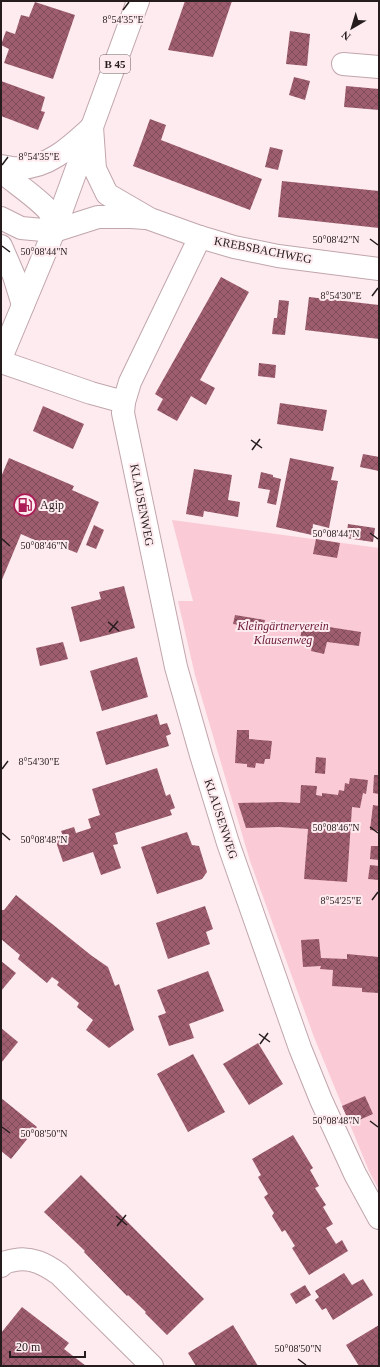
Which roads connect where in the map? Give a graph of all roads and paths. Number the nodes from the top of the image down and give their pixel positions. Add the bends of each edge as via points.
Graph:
1 (138, 1) edge
2 (343, 64) dead end
3 (379, 67) edge
4 (92, 127) junction
5 (1, 166) edge
6 (1, 171) edge
7 (1, 218) edge
8 (150, 219) junction
9 (54, 231) junction
10 (200, 237) junction
11 (1, 246) edge
12 (379, 269) edge
13 (23, 305) junction
14 (1, 358) edge
15 (1, 362) edge
16 (124, 402) junction
17 (379, 1218) edge
18 (1, 1266) edge
19 (152, 1366) edge

1 - 4 street, B 45
2 - 3 street
4 - 5 street via 62,154 48,162 19,168
4 - 8 street, KREBSBACHWEG via 95,169 107,194
4 - 9 street, B 45
6 - 9 street via 48,211
7 - 9 street via 21,228
8 - 9 street, KREBSBACHWEG via 98,217
8 - 10 street, KREBSBACHWEG
9 - 13 street, B 45
10 - 12 street, KREBSBACHWEG via 278,256
10 - 16 street, KLAUSENWEG via 130,382
11 - 13 street
13 - 14 street, B 45
15 - 16 street
16 - 17 street, KLAUSENWEG via 123,413 175,661 228,843 300,1048 355,1174
18 - 19 street via 5,1261 30,1259 50,1267

